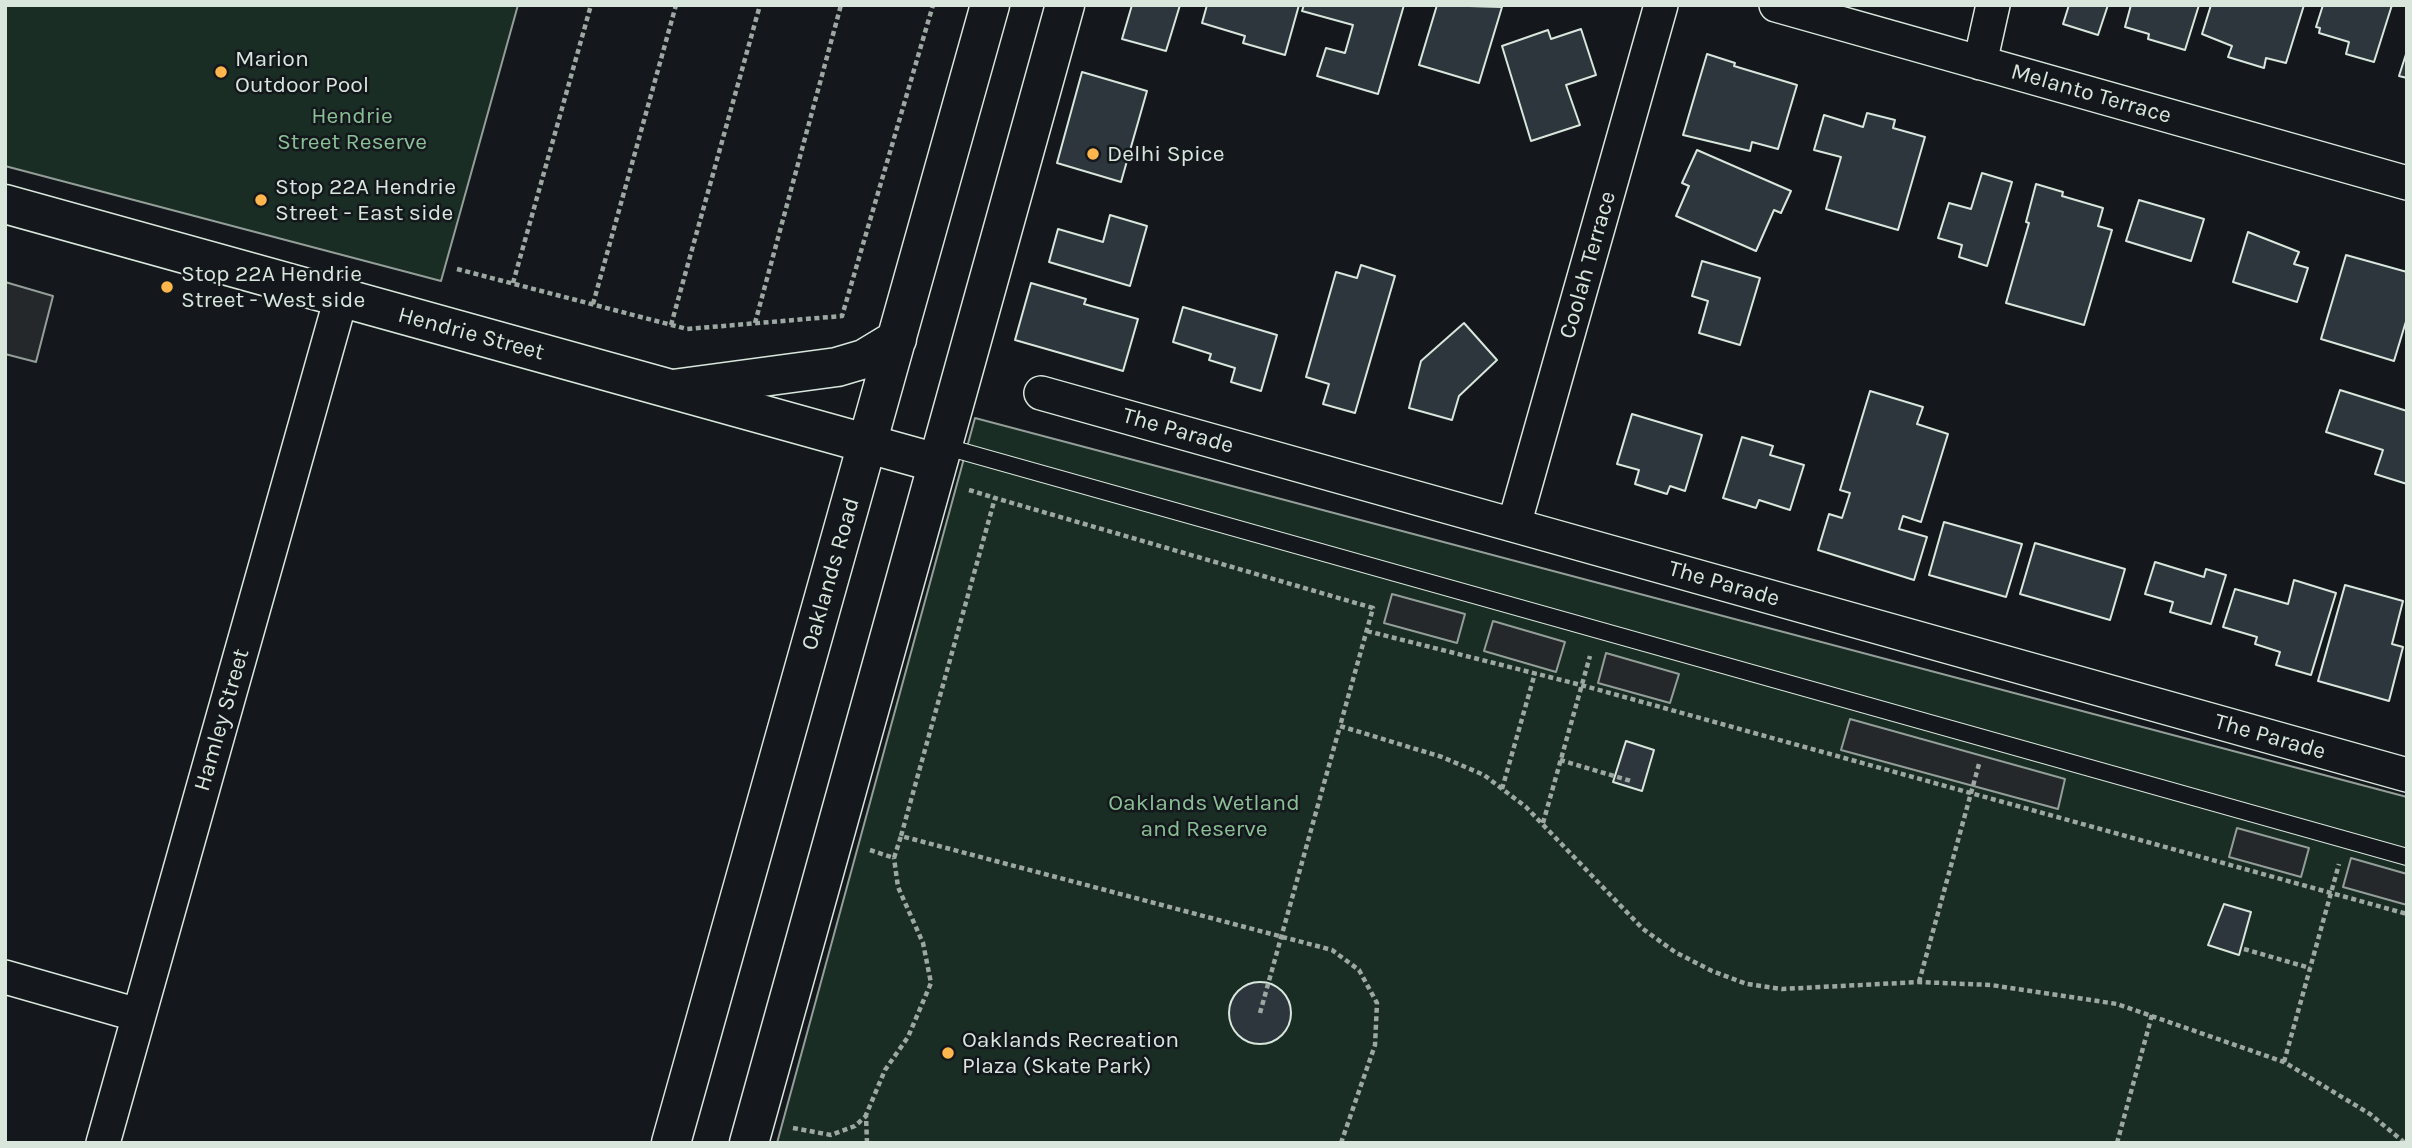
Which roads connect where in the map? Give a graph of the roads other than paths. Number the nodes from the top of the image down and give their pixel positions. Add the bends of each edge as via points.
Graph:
1 (990, 5) edge
2 (1065, 5) edge
3 (1661, 5) edge
4 (1776, 5) edge
5 (1993, 5) edge
6 (1980, 63) junction
7 (2407, 183) edge
8 (5, 204) edge
9 (341, 298) junction
10 (897, 339) junction
11 (673, 389) junction
12 (1041, 393) dead end
13 (868, 442) junction
14 (940, 454) junction
15 (1514, 525) junction
16 (2407, 775) edge
17 (2407, 857) edge
18 (5, 978) edge
19 (138, 1014) junction
20 (752, 1130) edge
21 (103, 1143) edge
22 (671, 1143) edge

1 - 10 main road, Oaklands Road
2 - 14 main road
3 - 15 street, Coolah Terrace
4 - 6 street, Melanto Terrace
5 - 6 street
6 - 7 street, Melanto Terrace
8 - 9 main road, Hendrie Street
9 - 11 main road, Hendrie Street
9 - 19 street, Hamley Street
10 - 11 main road via 864,359 837,367
10 - 13 main road, Oaklands Road
11 - 13 main road, Hendrie Street
12 - 15 street, The Parade
13 - 14 main road, Hendrie Street
13 - 22 main road, Oaklands Road
14 - 17 lane via 1597,630
14 - 20 main road
15 - 16 street, The Parade
18 - 19 street
19 - 21 street, Hamley Street

